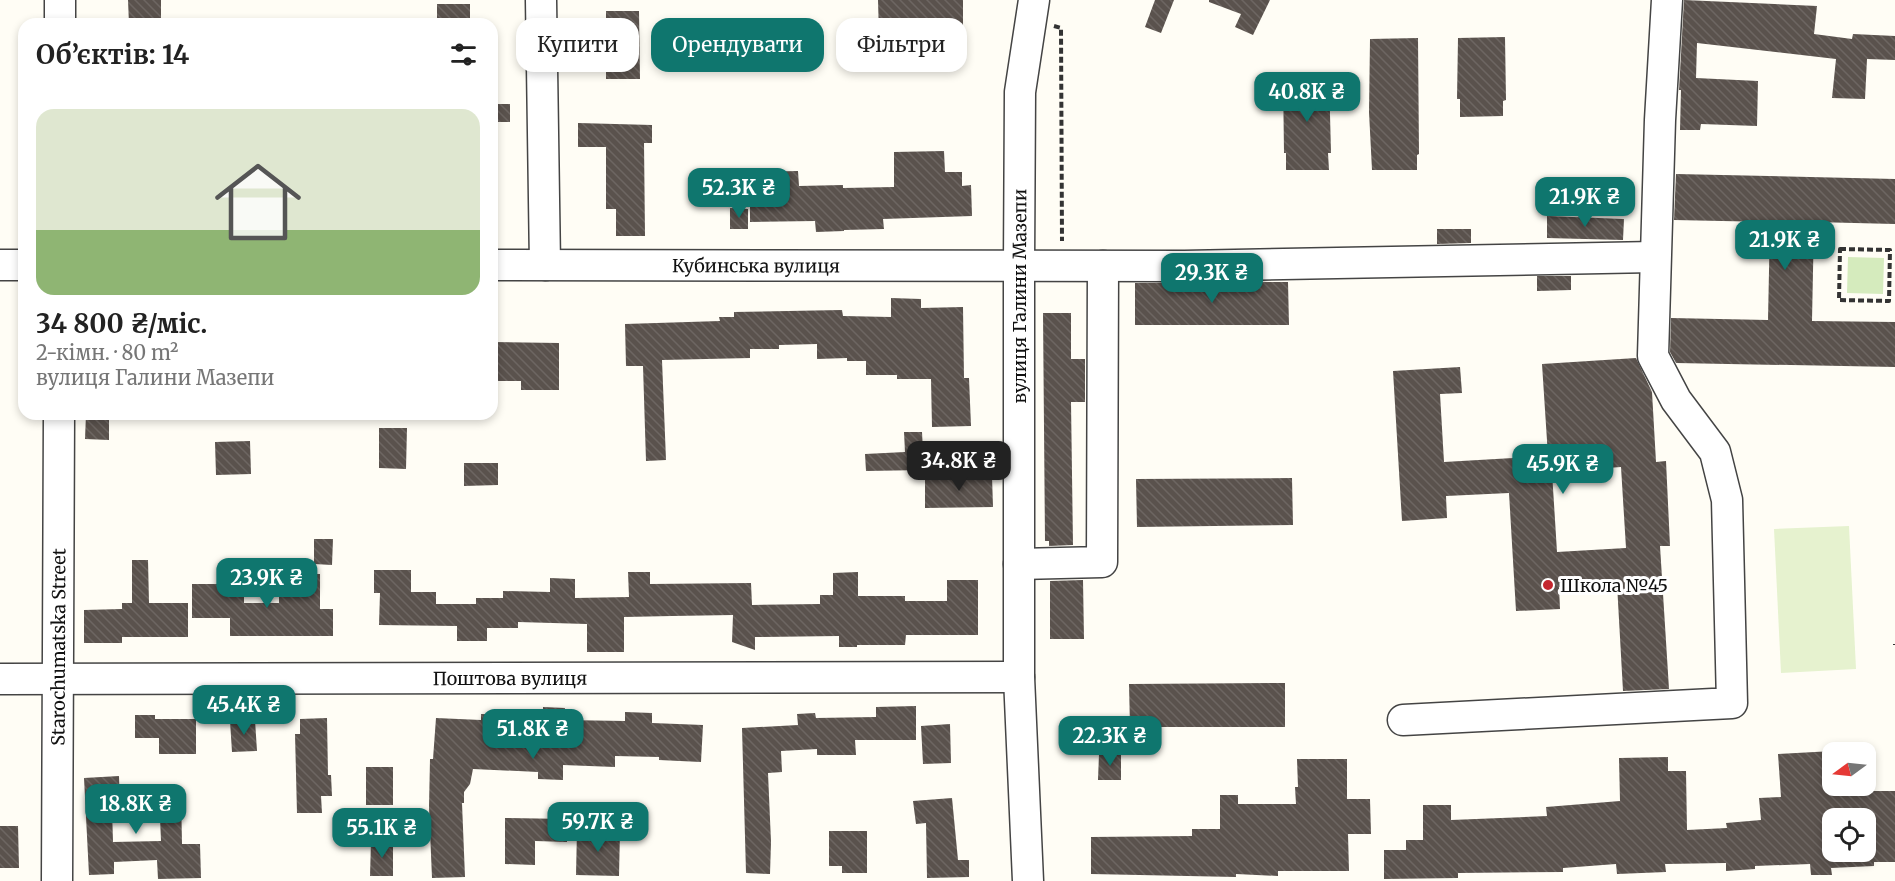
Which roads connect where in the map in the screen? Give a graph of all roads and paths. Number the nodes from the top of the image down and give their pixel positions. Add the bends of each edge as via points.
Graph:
1 (60, 0) edge
2 (541, 0) edge
3 (1667, 0) edge
4 (1032, 10) edge
5 (60, 18) edge
6 (1654, 257) junction
7 (0, 265) edge
8 (18, 265) edge
9 (498, 265) edge
10 (545, 265) junction
11 (1019, 266) junction
12 (1062, 266) junction
13 (1102, 266) junction
14 (1889, 277) junction
15 (1895, 277) edge
16 (59, 420) edge
17 (1019, 564) junction
18 (1019, 677) junction
19 (0, 679) edge
20 (58, 679) junction
21 (1403, 720) dead end
22 (57, 881) edge
23 (1028, 881) edge

1 - 5 street
2 - 10 street
3 - 6 street
4 - 11 street, вулиця Галини Мазепи via 1020,92
4 - 12 path via 1061,28
6 - 13 street, Кубинська вулиця
6 - 21 street via 1653,356 1676,400 1715,452 1727,500 1732,703
7 - 8 street
9 - 10 street, Кубинська вулиця
10 - 11 street, Кубинська вулиця
11 - 12 street, Кубинська вулиця
11 - 17 street, вулиця Галини Мазепи
12 - 13 street, Кубинська вулиця
13 - 17 street via 1102,562
14 - 14 path via 1889,301 1839,300 1840,249 1890,250
14 - 15 path
16 - 20 street, Starochumatska Street
17 - 18 street, вулиця Галини Мазепи
18 - 20 street, Поштова вулиця
18 - 23 street, вулиця Галини Мазепи
19 - 20 street, Поштова вулиця
20 - 22 street, Starochumatska Street

